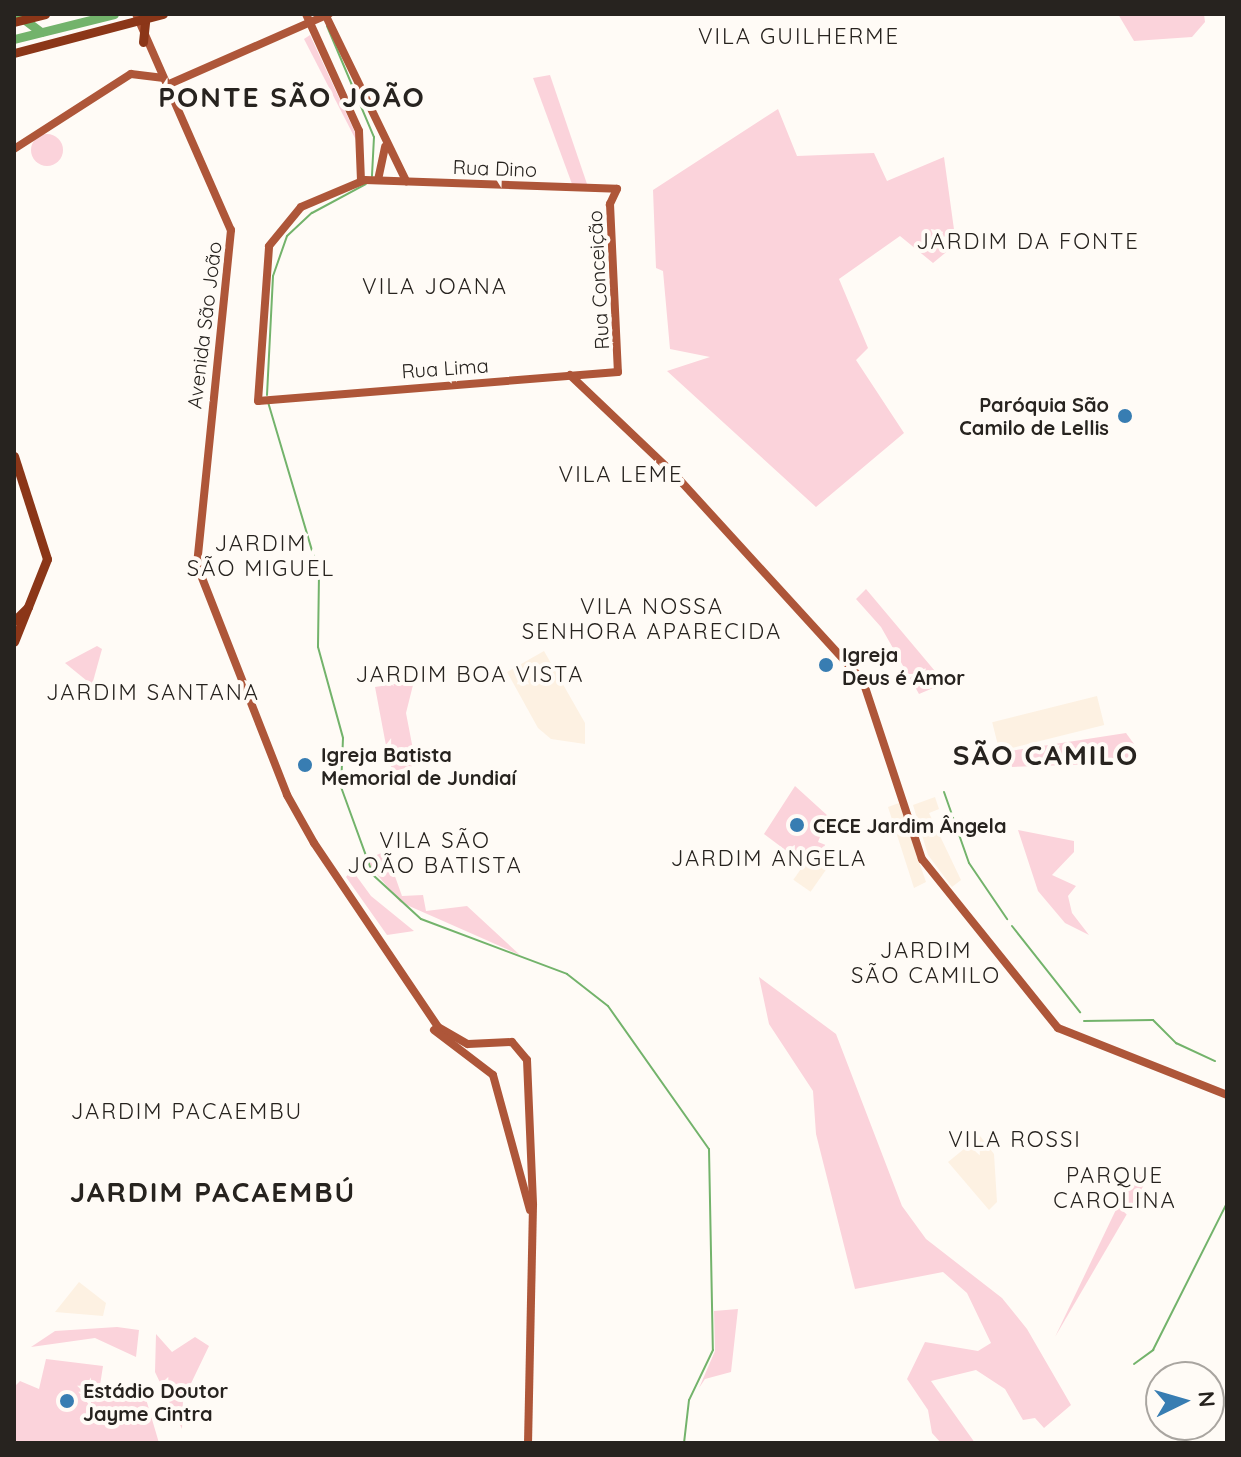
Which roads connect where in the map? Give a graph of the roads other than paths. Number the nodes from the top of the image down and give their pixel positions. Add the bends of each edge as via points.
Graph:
1 (45, 14) edge
2 (163, 14) edge
3 (327, 14) edge
4 (308, 18) edge
5 (139, 20) edge
6 (14, 22) edge
7 (143, 42) joint
8 (14, 53) edge
9 (166, 82) junction
10 (381, 135) junction
11 (14, 149) edge
12 (362, 157) junction
13 (369, 180) junction
14 (406, 181) junction
15 (617, 189) joint
16 (330, 192) junction
17 (618, 372) joint
18 (570, 375) junction
19 (14, 456) edge
20 (28, 607) junction
21 (14, 621) edge
22 (14, 642) edge
23 (420, 994) junction
24 (491, 1044) junction
25 (484, 1065) junction
26 (1227, 1095) edge
27 (520, 1173) junction
28 (533, 1183) junction
29 (532, 1218) junction
30 (528, 1443) edge

1 - 6 main road
2 - 5 main road
3 - 4 main road
3 - 10 main road
4 - 9 main road
4 - 12 main road via 359,131
5 - 7 main road
5 - 8 main road
7 - 9 main road, Avenida São João
9 - 11 main road via 131,74
9 - 23 main road, Avenida São João via 231,230 197,565 294,811
10 - 13 main road via 385,162
10 - 14 main road
12 - 13 main road
12 - 16 main road
13 - 14 main road, Rua Dino
13 - 16 main road
14 - 15 main road, Rua Dino
15 - 17 main road, Rua Conceição via 610,204
16 - 18 main road, Rua Lima via 291,214 269,246 260,401
17 - 18 main road, Rua Lima
18 - 26 main road via 676,476 863,681 922,859 1058,1028
19 - 20 main road via 47,553
20 - 21 main road
20 - 22 main road
23 - 24 main road via 449,1036
23 - 25 main road via 437,1033
24 - 25 main road
24 - 28 main road via 512,1042 527,1060
25 - 27 main road
27 - 28 main road
27 - 29 main road
28 - 29 main road
29 - 30 main road

